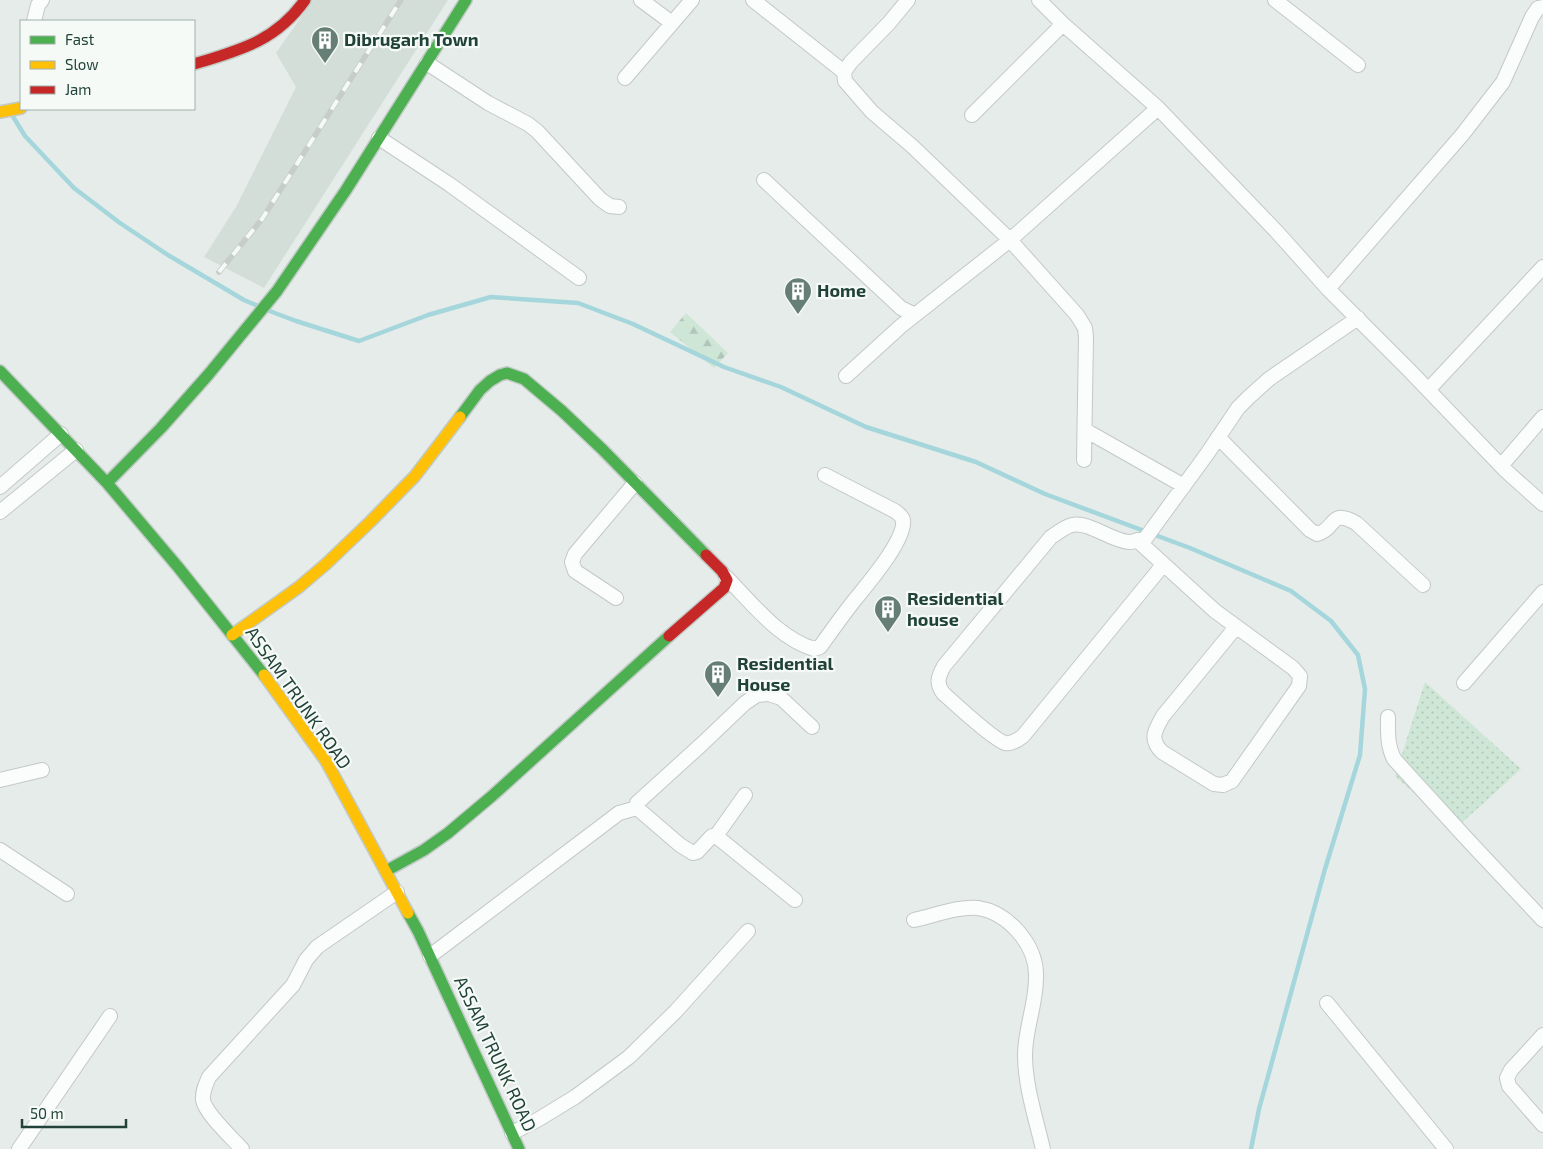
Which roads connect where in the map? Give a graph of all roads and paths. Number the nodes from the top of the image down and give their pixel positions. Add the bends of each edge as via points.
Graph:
1 (42, 0) edge
2 (305, 0) edge
3 (466, 0) edge
4 (641, 0) edge
5 (692, 0) edge
6 (753, 0) edge
7 (908, 0) edge
8 (1039, 0) edge
9 (1275, 0) edge
10 (1537, 5) edge
11 (34, 20) edge
12 (672, 23) junction
13 (1063, 24) junction
14 (426, 63) junction
15 (195, 64) edge
16 (1358, 66) dead end
17 (844, 72) junction
18 (625, 78) dead end
19 (20, 108) edge
20 (1158, 108) junction
21 (0, 112) edge
22 (972, 115) dead end
23 (379, 138) junction
24 (764, 180) dead end
25 (619, 207) dead end
26 (1010, 240) junction
27 (1543, 266) edge
28 (579, 278) dead end
29 (1328, 288) junction
30 (915, 315) junction
31 (1358, 318) junction
32 (0, 371) edge
33 (846, 376) dead end
34 (1428, 390) junction
35 (1543, 417) edge
36 (1085, 430) junction
37 (61, 434) junction
38 (1218, 437) junction
39 (76, 450) junction
40 (1084, 460) dead end
41 (1502, 466) junction
42 (825, 475) dead end
43 (107, 483) junction
44 (634, 483) junction
45 (1184, 486) junction
46 (0, 487) edge
47 (1543, 504) edge
48 (0, 512) edge
49 (1141, 539) junction
50 (1163, 565) junction
51 (726, 577) junction
52 (1423, 585) dead end
53 (1543, 592) edge
54 (616, 598) dead end
55 (1236, 627) junction
56 (232, 635) junction
57 (1464, 683) dead end
58 (1388, 717) dead end
59 (812, 726) dead end
60 (42, 770) dead end
61 (0, 780) edge
62 (745, 795) dead end
63 (637, 808) junction
64 (716, 836) junction
65 (0, 850) edge
66 (386, 871) junction
67 (397, 892) junction
68 (67, 894) dead end
69 (795, 900) dead end
70 (914, 920) dead end
71 (1543, 920) edge
72 (748, 931) dead end
73 (430, 956) junction
74 (1327, 1003) dead end
75 (110, 1016) dead end
76 (1543, 1035) edge
77 (1543, 1125) edge
78 (512, 1132) junction
79 (234, 1146) edge
80 (19, 1149) edge
81 (519, 1149) edge
82 (1043, 1149) edge
83 (1446, 1149) edge

1 - 11 street
2 - 15 street via 298,13 274,34 243,49
3 - 14 street
4 - 12 street
5 - 12 street
6 - 17 street
7 - 17 street
8 - 13 street
9 - 16 street
10 - 29 street via 1503,82 1462,135
12 - 18 street
13 - 20 street
13 - 22 street
14 - 23 street
14 - 25 street via 537,130 600,199 610,206
17 - 26 street via 845,81 872,112
19 - 21 street
20 - 26 street
20 - 29 street
23 - 28 street
23 - 43 street via 277,290 202,382
24 - 30 street via 901,308
26 - 30 street
26 - 36 street via 1068,304 1084,328
27 - 34 street
29 - 31 street
30 - 33 street
31 - 34 street
31 - 38 street via 1269,379 1238,408
32 - 37 street, ASSAM TRUNK ROAD
34 - 41 street
35 - 41 street
36 - 40 street
36 - 45 street
37 - 39 street, ASSAM TRUNK ROAD
37 - 46 street
38 - 45 street
38 - 52 street via 1310,530 1317,534 1325,532 1334,520 1347,518
39 - 43 street, ASSAM TRUNK ROAD
39 - 48 street
41 - 47 street
42 - 51 street via 896,511 903,521 896,543 880,569 820,647 806,647 777,628
43 - 56 street, ASSAM TRUNK ROAD
44 - 51 street
44 - 54 street via 575,554 572,562 575,572
44 - 56 street via 575,424 524,380 507,373 500,375 480,390 415,476 372,521 299,587
45 - 49 street
49 - 50 street
49 - 50 street via 1122,540 1082,525 1062,529 944,666 939,674 943,693 995,737 1005,743 1016,742
50 - 55 street
51 - 66 street via 724,588 492,796 424,850
53 - 57 street
55 - 55 street via 1163,716 1155,729 1154,739 1162,752 1214,784 1223,786 1232,781 1300,682 1298,672
56 - 66 street, ASSAM TRUNK ROAD via 326,761
58 - 71 street via 1388,741 1394,759
59 - 63 street via 781,698 757,695 637,803
60 - 61 street
62 - 64 street
63 - 64 street via 692,853
63 - 73 street via 619,813
64 - 69 street
65 - 68 street
66 - 67 street, ASSAM TRUNK ROAD
67 - 73 street, ASSAM TRUNK ROAD
67 - 79 street via 309,954 293,985 209,1077 203,1100
70 - 82 street via 965,908 979,908 1004,920 1029,945 1035,960 1036,976 1025,1057
72 - 78 street via 680,1007 629,1057 575,1097
73 - 78 street, ASSAM TRUNK ROAD
74 - 83 street
75 - 80 street
76 - 77 street via 1507,1078 1509,1086
78 - 81 street, ASSAM TRUNK ROAD

